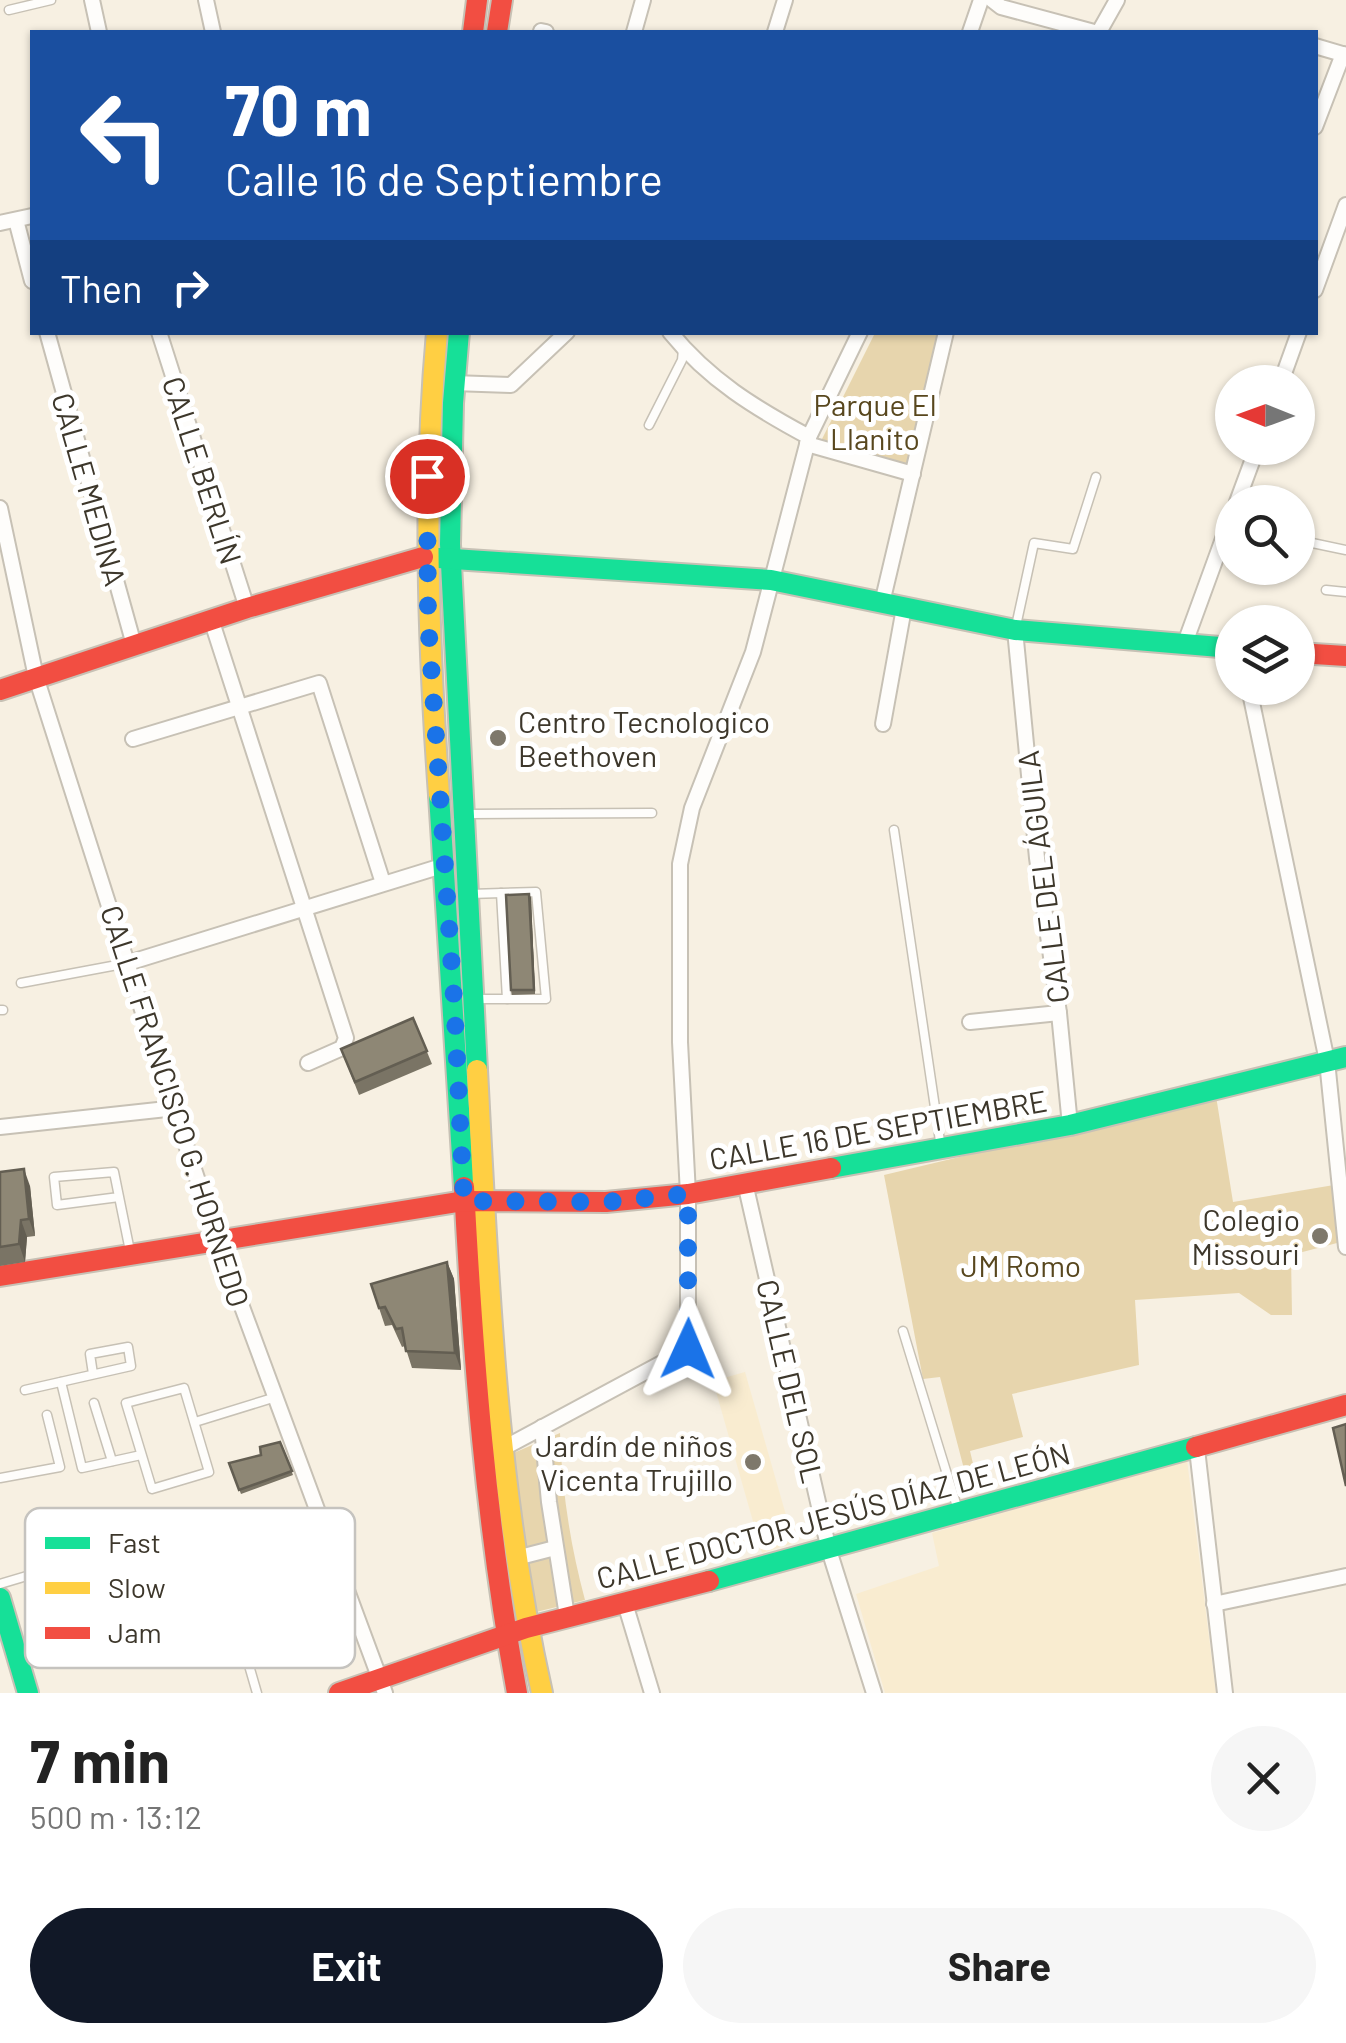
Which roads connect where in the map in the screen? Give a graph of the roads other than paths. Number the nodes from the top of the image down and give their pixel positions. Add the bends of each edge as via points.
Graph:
1 (51, 0) edge
2 (92, 0) edge
3 (206, 0) edge
4 (477, 0) edge
5 (502, 0) edge
6 (643, 0) edge
7 (784, 0) edge
8 (982, 0) edge
9 (992, 0) edge
10 (1117, 0) edge
11 (9, 10) dead end
12 (99, 30) edge
13 (213, 30) edge
14 (473, 30) edge
15 (497, 30) edge
16 (635, 30) edge
17 (776, 30) edge
18 (971, 30) edge
19 (1088, 30) edge
20 (1097, 30) edge
21 (1318, 47) edge
22 (1344, 54) edge
23 (1318, 119) edge
24 (1346, 205) edge
25 (8, 221) edge
26 (30, 276) edge
27 (1318, 282) edge
28 (48, 335) edge
29 (160, 335) edge
30 (436, 335) edge
31 (459, 335) edge
32 (564, 335) edge
33 (672, 335) edge
34 (687, 335) edge
35 (859, 335) edge
36 (945, 335) edge
37 (1298, 335) edge
38 (683, 349) junction
39 (1287, 365) edge
40 (453, 383) junction
41 (649, 425) dead end
42 (808, 441) junction
43 (913, 474) junction
44 (1096, 477) dead end
45 (0, 508) edge
46 (1315, 544) edge
47 (1346, 550) edge
48 (427, 556) junction
49 (451, 556) junction
50 (1215, 564) edge
51 (6, 568) edge
52 (771, 580) junction
53 (1326, 590) dead end
54 (1346, 592) edge
55 (882, 603) junction
56 (247, 608) junction
57 (904, 608) junction
58 (211, 619) junction
59 (1015, 630) junction
60 (1185, 644) junction
61 (134, 645) junction
62 (1215, 647) edge
63 (1315, 654) edge
64 (1346, 656) edge
65 (36, 677) junction
66 (0, 690) edge
67 (1252, 705) edge
68 (239, 709) junction
69 (883, 724) dead end
70 (133, 739) dead end
71 (652, 812) dead end
72 (464, 814) junction
73 (894, 830) dead end
74 (445, 865) junction
75 (384, 883) junction
76 (501, 893) junction
77 (469, 894) junction
78 (304, 910) junction
79 (128, 963) junction
80 (21, 983) dead end
81 (473, 999) junction
82 (506, 999) junction
83 (1059, 1012) junction
84 (970, 1022) dead end
85 (1337, 1059) edge
86 (308, 1062) dead end
87 (176, 1108) junction
88 (1070, 1124) junction
89 (0, 1127) edge
90 (940, 1148) junction
91 (746, 1183) junction
92 (688, 1194) junction
93 (119, 1197) junction
94 (474, 1200) junction
95 (218, 1242) junction
96 (1346, 1247) edge
97 (131, 1256) junction
98 (0, 1276) edge
99 (903, 1331) dead end
100 (93, 1374) junction
101 (62, 1382) junction
102 (26, 1390) dead end
103 (276, 1397) junction
104 (94, 1403) dead end
105 (1346, 1405) edge
106 (47, 1415) dead end
107 (195, 1422) junction
108 (542, 1427) junction
109 (1197, 1448) junction
110 (502, 1449) junction
111 (142, 1454) junction
112 (112, 1461) junction
113 (0, 1478) edge
114 (317, 1508) edge
115 (959, 1514) junction
116 (555, 1548) junction
117 (830, 1550) junction
118 (524, 1556) dead end
119 (1346, 1576) edge
120 (25, 1577) edge
121 (0, 1584) edge
122 (0, 1598) edge
123 (624, 1600) junction
124 (1214, 1604) junction
125 (355, 1611) edge
126 (568, 1616) junction
127 (526, 1628) junction
128 (505, 1636) junction
129 (250, 1668) edge
130 (383, 1687) edge
131 (24, 1692) edge
132 (257, 1693) edge
133 (340, 1693) edge
134 (517, 1693) edge
135 (542, 1693) edge
136 (652, 1693) edge
137 (874, 1693) edge
138 (1225, 1693) edge

1 - 11 lane
2 - 12 street
3 - 13 street
4 - 14 main road
5 - 15 main road
6 - 16 street
7 - 17 street
8 - 18 street
9 - 19 street
10 - 20 street
21 - 22 street
22 - 23 street
24 - 27 street
25 - 26 street
28 - 61 street, CALLE MEDINA
29 - 56 street, CALLE BERLÍN
30 - 48 main road
31 - 40 main road
32 - 40 street via 512,384
33 - 38 street
34 - 38 street
35 - 42 street
36 - 43 street
37 - 39 street
38 - 41 lane
38 - 42 street via 711,378
40 - 49 main road
42 - 43 street
42 - 52 street
43 - 55 street
44 - 59 lane via 1073,549 1034,543
45 - 51 street, CALLE FRANCISCO G. HORNEDO
46 - 47 lane
48 - 49 main road
48 - 56 main road
48 - 74 main road
49 - 52 main road
49 - 72 main road
50 - 60 street
51 - 65 street, CALLE FRANCISCO G. HORNEDO
52 - 55 main road
52 - 92 street via 753,652 692,808 680,864
53 - 54 lane
55 - 57 main road
56 - 58 main road
57 - 59 main road
57 - 69 street
58 - 61 main road
58 - 68 street
59 - 60 main road
59 - 83 street, CALLE DEL ÁGUILA
60 - 62 main road
61 - 65 main road
63 - 64 main road
65 - 66 main road
65 - 79 street, CALLE FRANCISCO G. HORNEDO
67 - 85 street
68 - 70 street
68 - 75 street via 322,686
68 - 78 street
71 - 72 lane
72 - 77 main road
73 - 90 lane
74 - 75 street
74 - 94 main road
75 - 78 street
76 - 77 lane
76 - 82 lane
76 - 82 lane via 536,892 546,998
77 - 81 main road
78 - 79 street
78 - 86 street via 346,1044
79 - 80 lane
79 - 87 street, CALLE FRANCISCO G. HORNEDO
81 - 82 lane
81 - 94 main road
83 - 84 street
83 - 88 street, CALLE DEL ÁGUILA
85 - 88 main road, CALLE 16 DE SEPTIEMBRE
85 - 96 street
87 - 89 street
87 - 95 street, CALLE FRANCISCO G. HORNEDO
88 - 90 main road, CALLE 16 DE SEPTIEMBRE
90 - 91 main road, CALLE 16 DE SEPTIEMBRE
91 - 92 main road, CALLE 16 DE SEPTIEMBRE
91 - 117 street, CALLE DEL SOL
92 - 94 main road, CALLE 16 DE SEPTIEMBRE via 606,1202
92 - 108 street via 688,1349
93 - 93 lane via 114,1172 54,1177 57,1204
93 - 97 lane
94 - 95 main road, CALLE 16 DE SEPTIEMBRE
94 - 110 main road
94 - 128 main road via 479,1457
95 - 97 main road, CALLE 16 DE SEPTIEMBRE
95 - 103 street, CALLE FRANCISCO G. HORNEDO
97 - 98 main road, CALLE 16 DE SEPTIEMBRE
99 - 115 lane
100 - 100 lane via 131,1366 128,1348 90,1354
100 - 101 lane
101 - 102 lane
101 - 112 lane via 82,1468
103 - 107 lane
103 - 114 street, CALLE FRANCISCO G. HORNEDO
104 - 112 lane
105 - 109 main road, CALLE DOCTOR JESÚS DÍAZ DE LEÓN
106 - 113 lane via 60,1467
107 - 111 lane via 209,1472 152,1489
107 - 111 lane via 184,1388 126,1403
108 - 110 street
108 - 116 street
109 - 115 main road, CALLE DOCTOR JESÚS DÍAZ DE LEÓN
109 - 124 street
110 - 127 main road
111 - 112 lane
115 - 117 main road, CALLE DOCTOR JESÚS DÍAZ DE LEÓN
116 - 118 street
116 - 126 street
117 - 123 main road, CALLE DOCTOR JESÚS DÍAZ DE LEÓN
117 - 137 street, CALLE DEL SOL
119 - 124 street
120 - 121 lane
122 - 131 main road
123 - 126 main road, CALLE DOCTOR JESÚS DÍAZ DE LEÓN
123 - 136 street
124 - 138 street
125 - 130 street, CALLE FRANCISCO G. HORNEDO
126 - 127 main road, CALLE DOCTOR JESÚS DÍAZ DE LEÓN
127 - 128 main road, CALLE DOCTOR JESÚS DÍAZ DE LEÓN
127 - 135 main road
128 - 130 main road, CALLE DOCTOR JESÚS DÍAZ DE LEÓN
128 - 134 main road
129 - 132 lane
130 - 133 main road, CALLE DOCTOR JESÚS DÍAZ DE LEÓN

